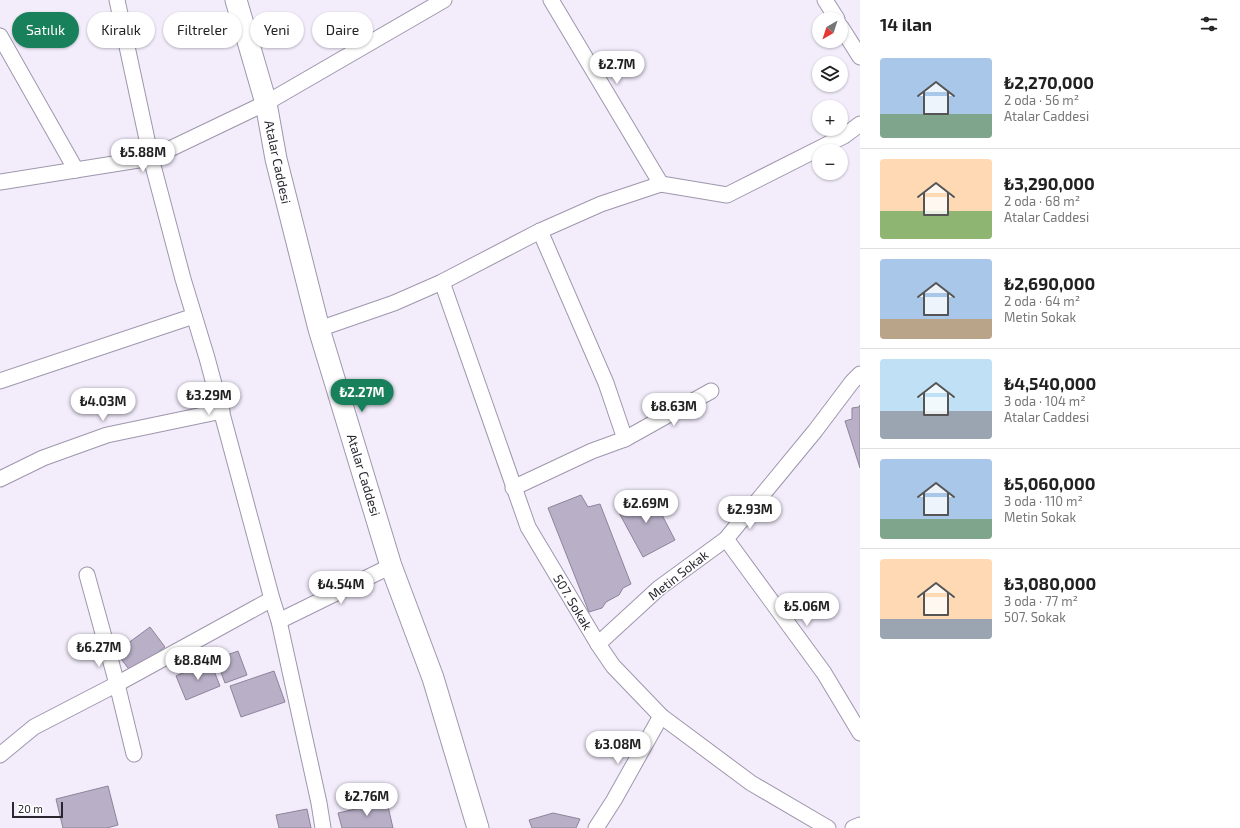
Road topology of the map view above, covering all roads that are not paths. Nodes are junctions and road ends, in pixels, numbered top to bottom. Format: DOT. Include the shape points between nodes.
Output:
graph roads {
  1 [pos="117,0"];
  2 [pos="236,0"];
  3 [pos="444,0"];
  4 [pos="551,0"];
  5 [pos="825,0"];
  6 [pos="832,12"];
  7 [pos="0,36"];
  8 [pos="848,38"];
  9 [pos="860,57"];
  10 [pos="266,102"];
  11 [pos="860,124"];
  12 [pos="151,158"];
  13 [pos="76,170"];
  14 [pos="0,182"];
  15 [pos="661,184"];
  16 [pos="540,231"];
  17 [pos="442,282"];
  18 [pos="194,316"];
  19 [pos="319,329"];
  20 [pos="860,374"];
  21 [pos="0,381"];
  22 [pos="711,391"];
  23 [pos="222,411"];
  24 [pos="624,438"];
  25 [pos="0,479"];
  26 [pos="514,488"];
  27 [pos="726,539"];
  28 [pos="391,566"];
  29 [pos="87,575"];
  30 [pos="272,599"];
  31 [pos="279,621"];
  32 [pos="598,644"];
  33 [pos="117,684"];
  34 [pos="661,716"];
  35 [pos="860,733"];
  36 [pos="134,754"];
  37 [pos="0,756"];
  38 [pos="860,825"];
  39 [pos="324,828"];
  40 [pos="478,828"];
  41 [pos="596,828"];
  42 [pos="828,828"];
  43 [pos="853,828"];
  1 -- 12 [label="street"];
  2 -- 10 [label="street, Atalar Caddesi"];
  3 -- 10 [label="street"];
  4 -- 15 [label="street"];
  5 -- 6 [label="street"];
  7 -- 13 [label="street"];
  8 -- 9 [label="street"];
  10 -- 12 [label="street"];
  10 -- 19 [label="street, Atalar Caddesi" via="276,159"];
  11 -- 15 [label="street" via="844,136 727,195"];
  12 -- 13 [label="street"];
  12 -- 18 [label="street"];
  13 -- 14 [label="street"];
  15 -- 16 [label="street" via="601,204"];
  16 -- 17 [label="street"];
  16 -- 24 [label="street" via="606,383"];
  17 -- 19 [label="street" via="394,303"];
  17 -- 26 [label="street, 507. Sokak"];
  18 -- 21 [label="street"];
  18 -- 23 [label="street"];
  19 -- 28 [label="street, Atalar Caddesi"];
  20 -- 27 [label="street, Metin Sokak"];
  22 -- 24 [label="street"];
  23 -- 25 [label="street" via="107,435 43,458"];
  23 -- 30 [label="street"];
  24 -- 26 [label="street"];
  26 -- 32 [label="street, 507. Sokak" via="528,527"];
  27 -- 32 [label="street, Metin Sokak" via="659,588"];
  27 -- 35 [label="street" via="824,673"];
  28 -- 31 [label="street"];
  28 -- 40 [label="street, Atalar Caddesi" via="433,678"];
  29 -- 33 [label="street"];
  30 -- 31 [label="street"];
  30 -- 33 [label="street"];
  31 -- 39 [label="street"];
  32 -- 34 [label="street, 507. Sokak" via="613,666"];
  33 -- 36 [label="street"];
  33 -- 37 [label="street" via="34,727"];
  34 -- 41 [label="street"];
  34 -- 42 [label="street, 507. Sokak" via="751,782"];
  38 -- 43 [label="street"];
}
